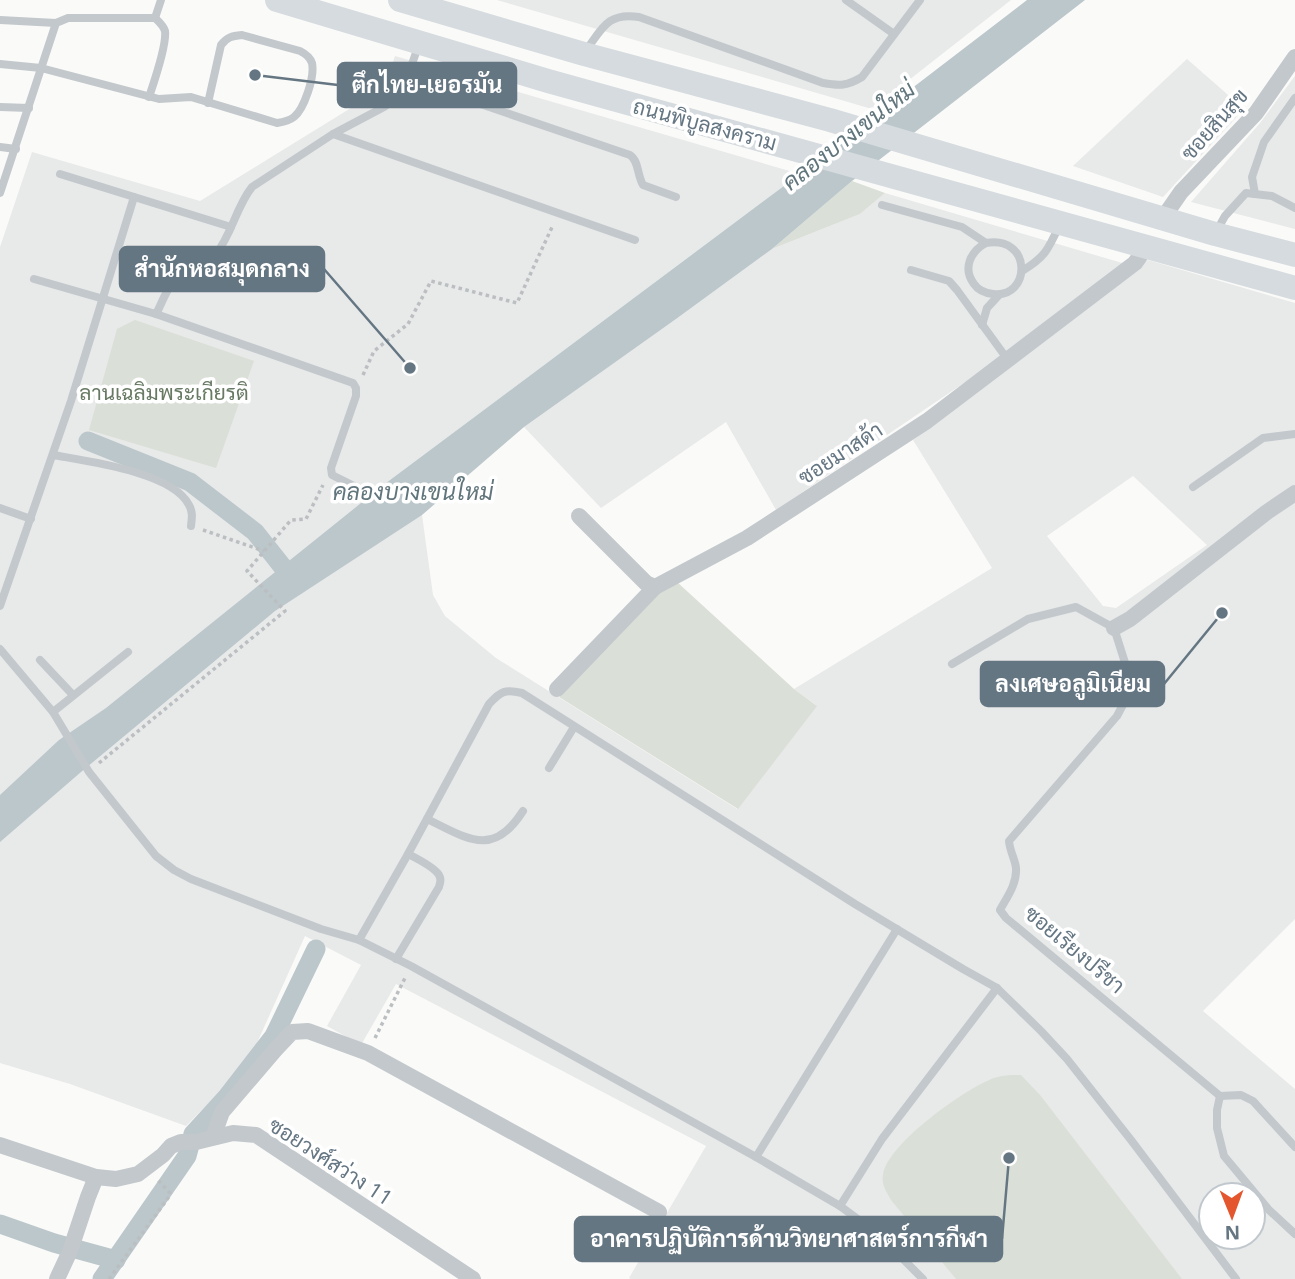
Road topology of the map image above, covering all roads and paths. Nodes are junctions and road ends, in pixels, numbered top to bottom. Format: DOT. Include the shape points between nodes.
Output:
graph roads {
  1 [pos="161,0"];
  2 [pos="277,0"];
  3 [pos="400,0"];
  4 [pos="846,0"];
  5 [pos="920,0"];
  6 [pos="155,18"];
  7 [pos="0,20"];
  8 [pos="56,23"];
  9 [pos="894,34"];
  10 [pos="420,42"];
  11 [pos="584,54"];
  12 [pos="1295,57"];
  13 [pos="0,64"];
  14 [pos="41,68"];
  15 [pos="407,79"];
  16 [pos="149,97"];
  17 [pos="1295,98"];
  18 [pos="208,103"];
  19 [pos="0,107"];
  20 [pos="29,108"];
  21 [pos="333,134"];
  22 [pos="0,147"];
  23 [pos="16,149"];
  24 [pos="60,174"];
  25 [pos="1,188"];
  26 [pos="1255,194"];
  27 [pos="134,197"];
  28 [pos="676,197"];
  29 [pos="882,205"];
  30 [pos="1295,208"];
  31 [pos="558,213"];
  32 [pos="1163,218"];
  33 [pos="1060,223"];
  34 [pos="231,227"];
  35 [pos="1215,234"];
  36 [pos="635,240"];
  37 [pos="986,243"];
  38 [pos="1142,247"];
  39 [pos="1295,255"];
  40 [pos="968,269"];
  41 [pos="911,270"];
  42 [pos="1022,271"];
  43 [pos="34,279"];
  44 [pos="948,281"];
  45 [pos="1295,288"];
  46 [pos="1000,294"];
  47 [pos="103,299"];
  48 [pos="156,314"];
  49 [pos="982,325"];
  50 [pos="1008,360"];
  51 [pos="356,388"];
  52 [pos="1295,434"];
  53 [pos="53,455"];
  54 [pos="331,468"];
  55 [pos="354,486"];
  56 [pos="1193,487"];
  57 [pos="1295,493"];
  58 [pos="0,508"];
  59 [pos="579,516"];
  60 [pos="31,519"];
  61 [pos="191,526"];
  62 [pos="264,551"];
  63 [pos="655,587"];
  64 [pos="0,606"];
  65 [pos="1114,628"];
  66 [pos="0,649"];
  67 [pos="128,652"];
  68 [pos="40,660"];
  69 [pos="952,664"];
  70 [pos="557,690"];
  71 [pos="73,695"];
  72 [pos="53,712"];
  73 [pos="574,727"];
  74 [pos="549,768"];
  75 [pos="89,772"];
  76 [pos="523,811"];
  77 [pos="427,819"];
  78 [pos="408,853"];
  79 [pos="897,929"];
  80 [pos="359,940"];
  81 [pos="396,959"];
  82 [pos="411,966"];
  83 [pos="997,988"];
  84 [pos="368,1053"];
  85 [pos="1220,1096"];
  86 [pos="213,1137"];
  87 [pos="0,1145"];
  88 [pos="1295,1147"];
  89 [pos="756,1157"];
  90 [pos="96,1177"];
  91 [pos="159,1181"];
  92 [pos="840,1206"];
  93 [pos="659,1212"];
  94 [pos="1295,1234"];
  95 [pos="57,1279"];
  96 [pos="108,1279"];
  97 [pos="473,1279"];
  98 [pos="923,1279"];
  99 [pos="1236,1279"];
  1 -- 6 [label="lane"];
  2 -- 10 [label="main road, ถนนพิบูลสงคราม"];
  3 -- 11 [label="main road, ถนนพิบูลสงคราม"];
  4 -- 9 [label="lane"];
  5 -- 9 [label="lane"];
  6 -- 8 [label="lane" via="68,18"];
  6 -- 16 [label="lane" via="165,33"];
  7 -- 8 [label="lane"];
  8 -- 14 [label="lane"];
  9 -- 11 [label="lane" via="862,77 839,86 625,15 612,18"];
  10 -- 15 [label="lane"];
  10 -- 33 [label="main road, ถนนพิบูลสงคราม"];
  11 -- 32 [label="main road, ถนนพิบูลสงคราม" via="830,120"];
  12 -- 32 [label="street, ซอยสินสุข" via="1256,113 1181,192"];
  13 -- 14 [label="lane"];
  14 -- 16 [label="lane"];
  14 -- 20 [label="lane"];
  15 -- 21 [label="lane" via="397,97 384,107"];
  15 -- 28 [label="lane" via="630,155 643,185"];
  16 -- 18 [label="lane" via="191,97"];
  17 -- 26 [label="lane" via="1264,142 1252,177"];
  18 -- 18 [label="lane" via="286,122 302,108 312,63 300,51 233,36 221,45"];
  19 -- 20 [label="lane"];
  20 -- 23 [label="lane"];
  21 -- 31 [label="lane"];
  21 -- 34 [label="lane" via="252,187"];
  22 -- 23 [label="lane"];
  23 -- 25 [label="lane"];
  24 -- 27 [label="lane"];
  26 -- 30 [label="lane" via="1272,196"];
  26 -- 35 [label="lane" via="1246,193"];
  27 -- 34 [label="lane"];
  27 -- 47 [label="lane"];
  29 -- 37 [label="lane" via="962,228"];
  31 -- 36 [label="lane"];
  31 -- 51 [label="path" via="517,303 432,281 408,324 374,351"];
  32 -- 35 [label="main road, ถนนพิบูลสงคราม"];
  33 -- 38 [label="main road, ถนนพิบูลสงคราม"];
  33 -- 42 [label="lane" via="1047,251"];
  34 -- 48 [label="lane" via="215,256 172,285"];
  35 -- 39 [label="main road, ถนนพิบูลสงคราม"];
  37 -- 40 [label="lane" via="973,253"];
  37 -- 42 [label="lane" via="1011,247 1018,253"];
  38 -- 45 [label="main road, ถนนพิบูลสงคราม"];
  38 -- 50 [label="street, ซอยมาสด้า" via="1135,263"];
  40 -- 44 [label="lane" via="962,279"];
  40 -- 46 [label="lane" via="981,290"];
  41 -- 44 [label="lane"];
  42 -- 46 [label="lane" via="1014,287"];
  43 -- 47 [label="lane"];
  44 -- 49 [label="lane"];
  46 -- 49 [label="lane" via="987,308"];
  47 -- 48 [label="lane"];
  47 -- 53 [label="lane"];
  48 -- 51 [label="lane" via="353,383"];
  49 -- 50 [label="lane"];
  50 -- 63 [label="street, ซอยมาสด้า" via="934,416 747,538"];
  51 -- 54 [label="lane"];
  52 -- 56 [label="lane" via="1263,438"];
  53 -- 60 [label="lane"];
  53 -- 61 [label="lane" via="117,466 160,482 188,503"];
  54 -- 55 [label="lane" via="332,475"];
  54 -- 62 [label="path" via="306,519 291,520"];
  57 -- 65 [label="street"];
  58 -- 60 [label="lane"];
  59 -- 63 [label="street"];
  60 -- 64 [label="lane"];
  61 -- 62 [label="path"];
  62 -- 75 [label="path" via="247,571 285,611"];
  63 -- 70 [label="street, ซอยมาสด้า"];
  65 -- 69 [label="lane" via="1076,607 1028,620"];
  65 -- 85 [label="lane, ซอยเรียงปรีชา" via="1127,668 1125,701 1009,841 1016,872 1000,910"];
  66 -- 72 [label="lane"];
  67 -- 71 [label="lane"];
  68 -- 71 [label="lane"];
  71 -- 72 [label="lane"];
  72 -- 75 [label="lane"];
  73 -- 74 [label="lane"];
  73 -- 77 [label="lane" via="522,693 509,690 498,694"];
  73 -- 79 [label="lane"];
  75 -- 80 [label="lane" via="156,856 174,870"];
  76 -- 77 [label="lane" via="513,827 488,840 464,837"];
  77 -- 78 [label="lane"];
  78 -- 80 [label="lane"];
  78 -- 81 [label="lane" via="436,871 440,880"];
  79 -- 83 [label="lane"];
  79 -- 89 [label="lane"];
  80 -- 81 [label="lane"];
  81 -- 82 [label="lane"];
  82 -- 84 [label="path"];
  82 -- 89 [label="lane"];
  83 -- 92 [label="lane" via="882,1139"];
  83 -- 99 [label="lane" via="1067,1059"];
  84 -- 86 [label="street" via="308,1031 292,1032 222,1112"];
  84 -- 93 [label="street"];
  85 -- 88 [label="lane" via="1241,1095 1253,1101"];
  85 -- 94 [label="lane" via="1217,1128 1224,1156"];
  86 -- 90 [label="street, ซอยวงศ์สว่าง 11" via="172,1146 138,1174"];
  86 -- 97 [label="street, ซอยวงศ์สว่าง 11" via="256,1135"];
  87 -- 90 [label="street, ซอยวงศ์สว่าง 11"];
  89 -- 92 [label="lane"];
  90 -- 95 [label="street"];
  91 -- 96 [label="path" via="170,1193"];
  92 -- 98 [label="lane" via="878,1234"];
}
